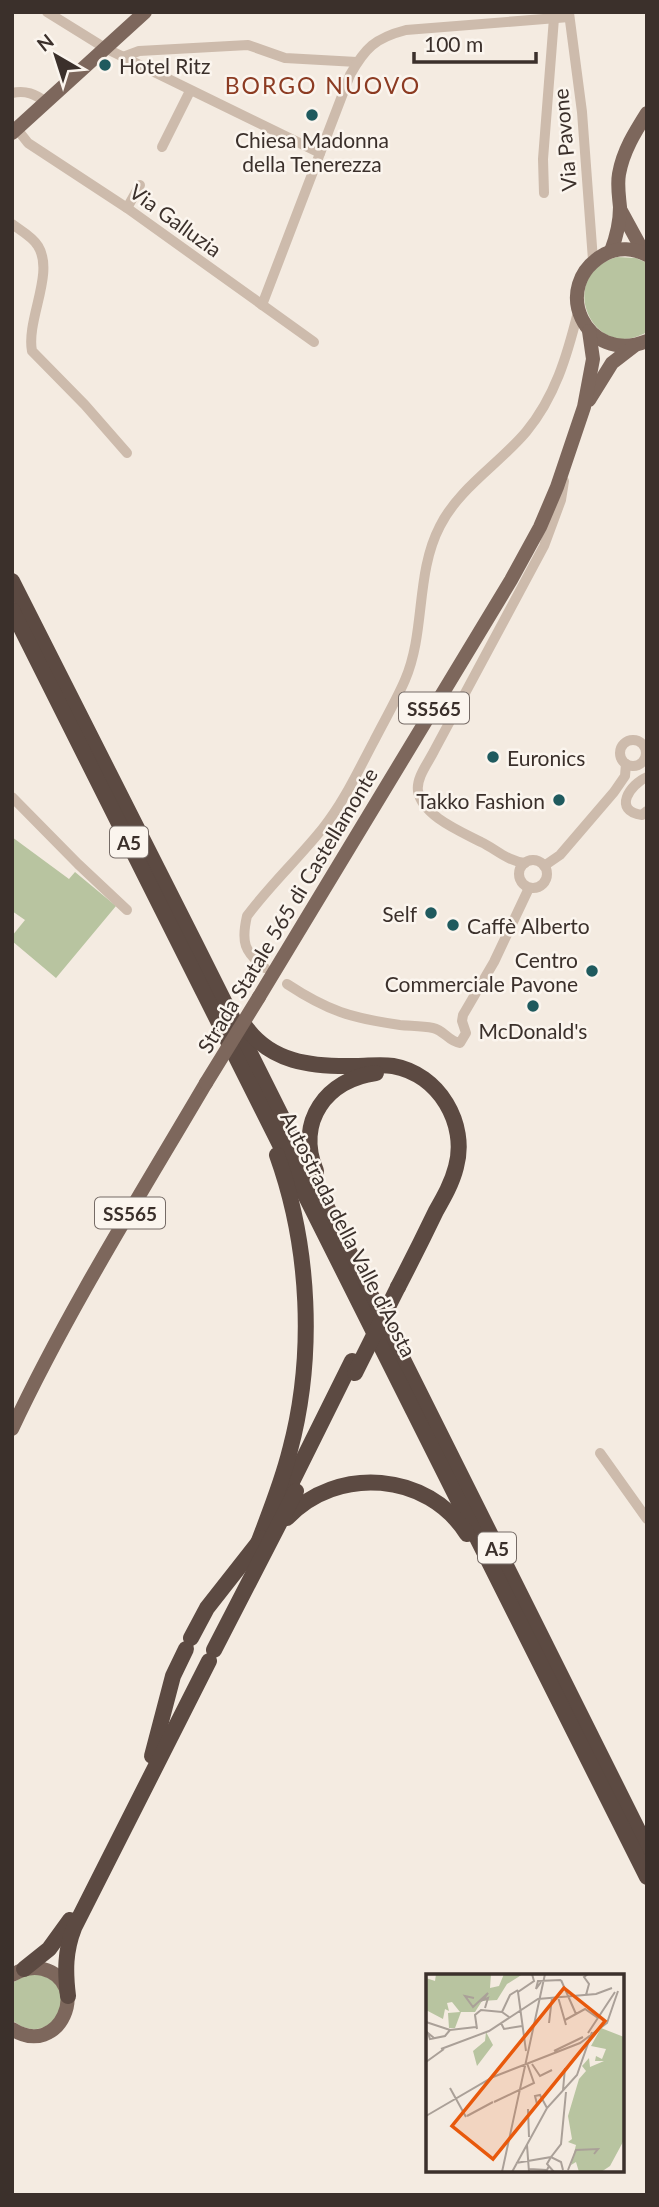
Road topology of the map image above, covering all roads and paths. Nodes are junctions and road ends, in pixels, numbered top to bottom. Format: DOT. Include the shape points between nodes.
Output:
graph roads {
  1 [pos="47,12"];
  2 [pos="145,12"];
  3 [pos="569,14"];
  4 [pos="554,18"];
  5 [pos="105,48"];
  6 [pos="123,57"];
  7 [pos="357,62"];
  8 [pos="190,91"];
  9 [pos="12,93"];
  10 [pos="46,103"];
  11 [pos="647,113"];
  12 [pos="15,131"];
  13 [pos="162,147"];
  14 [pos="320,153"];
  15 [pos="140,185"];
  16 [pos="544,193"];
  17 [pos="127,208"];
  18 [pos="620,209"];
  19 [pos="12,224"];
  20 [pos="611,251"];
  21 [pos="645,254"];
  22 [pos="593,260"];
  23 [pos="262,305"];
  24 [pos="578,312"];
  25 [pos="589,331"];
  26 [pos="314,342"];
  27 [pos="641,344"];
  28 [pos="584,407"];
  29 [pos="127,453"];
  30 [pos="567,460"];
  31 [pos="12,581"];
  32 [pos="12,610"];
  33 [pos="644,763"];
  34 [pos="626,764"];
  35 [pos="647,777"];
  36 [pos="12,797"];
  37 [pos="647,811"];
  38 [pos="525,863"];
  39 [pos="544,866"];
  40 [pos="529,888"];
  41 [pos="127,910"];
  42 [pos="194,941"];
  43 [pos="265,968"];
  44 [pos="287,984"];
  45 [pos="246,1075"];
  46 [pos="347,1247"];
  47 [pos="396,1282"];
  48 [pos="354,1367"];
  49 [pos="12,1429"];
  50 [pos="600,1453"];
  51 [pos="647,1519"];
  52 [pos="278,1528"];
  53 [pos="257,1546"];
  54 [pos="509,1602"];
  55 [pos="647,1848"];
  56 [pos="647,1877"];
  57 [pos="16,1972"];
  58 [pos="68,1996"];
  59 [pos="12,2029"];
  1 -- 5 [label="street"];
  2 -- 5 [label="main road"];
  3 -- 4 [label="street, Via Pavone"];
  3 -- 22 [label="street, Via Pavone" via="578,70"];
  4 -- 7 [label="street, Via Pavone" via="406,30 373,43"];
  4 -- 16 [label="street"];
  5 -- 6 [label="street"];
  5 -- 10 [label="main road"];
  6 -- 7 [label="street" via="139,51 248,45 285,58"];
  6 -- 8 [label="street"];
  7 -- 14 [label="street, Via Pavone"];
  8 -- 13 [label="street"];
  8 -- 14 [label="street"];
  9 -- 10 [label="street" via="27,92"];
  10 -- 12 [label="main road"];
  11 -- 18 [label="main road" via="625,152 619,174"];
  12 -- 17 [label="street, Via Galluzia"];
  14 -- 23 [label="street, Via Pavone"];
  15 -- 17 [label="street"];
  17 -- 23 [label="street, Via Galluzia"];
  18 -- 20 [label="main road"];
  18 -- 21 [label="main road"];
  19 -- 29 [label="street" via="38,245 44,266 29,339 32,351"];
  20 -- 21 [label="main road"];
  20 -- 22 [label="main road"];
  22 -- 24 [label="main road" via="580,278"];
  23 -- 26 [label="street, Via Galluzia"];
  24 -- 25 [label="main road, SS565"];
  24 -- 43 [label="street" via="565,362 548,401 526,432 441,523 426,564 408,670 346,795 247,916 245,946"];
  25 -- 27 [label="main road, SS565" via="619,346"];
  25 -- 28 [label="main road, Strada Statale 565 di Castellamonte / SS565" via="593,359"];
  27 -- 28 [label="main road, Strada Statale 565 di Castellamonte / SS565" via="612,363"];
  28 -- 30 [label="main road, Strada Statale 565 di Castellamonte / SS565"];
  30 -- 38 [label="street" via="561,500 544,546 433,751 418,790 426,806 443,822 506,858"];
  30 -- 49 [label="main road, Strada Statale 565 di Castellamonte / SS565, bridge" via="540,527 511,580 206,1083 88,1286"];
  31 -- 42 [label="highway, Autostrada della Valle d'Aosta / A5"];
  32 -- 45 [label="highway, Autostrada della Valle d'Aosta / A5"];
  33 -- 34 [label="street"];
  33 -- 34 [label="street" via="644,746 630,740 620,752"];
  34 -- 39 [label="street" via="625,776 614,792 560,855"];
  35 -- 37 [label="street" via="625,801 636,814"];
  36 -- 41 [label="street"];
  38 -- 39 [label="street" via="537,861"];
  38 -- 40 [label="street" via="519,875"];
  39 -- 40 [label="street" via="544,883"];
  40 -- 44 [label="street" via="463,1015 466,1033 460,1043 434,1028 334,1011"];
  42 -- 46 [label="highway, Autostrada della Valle d'Aosta / A5"];
  42 -- 47 [label="highway" via="248,1031 274,1052 316,1066 401,1068 430,1084 449,1107 459,1142 455,1171"];
  45 -- 53 [label="highway" via="280,1163 292,1209 305,1311 302,1385 291,1450"];
  45 -- 54 [label="highway, Autostrada della Valle d'Aosta / A5"];
  46 -- 47 [label="highway" via="314,1167 311,1125 334,1089 354,1077 376,1073 403,1077 441,1108 450,1128 452,1150 448,1172"];
  46 -- 55 [label="highway, Autostrada della Valle d'Aosta / A5"];
  47 -- 48 [label="highway, bridge"];
  48 -- 52 [label="highway"];
  48 -- 53 [label="highway"];
  50 -- 51 [label="street"];
  52 -- 54 [label="highway" via="302,1504 334,1488 358,1482 404,1487 433,1499 451,1513"];
  52 -- 58 [label="highway" via="74,1928 66,1956"];
  53 -- 57 [label="highway" via="207,1608 173,1676 154,1751 90,1884 57,1940 40,1958"];
  54 -- 56 [label="highway, Autostrada della Valle d'Aosta / A5"];
  57 -- 58 [label="main road" via="40,1968 55,1975"];
  58 -- 59 [label="main road" via="64,2017 50,2032 30,2036"];
}
